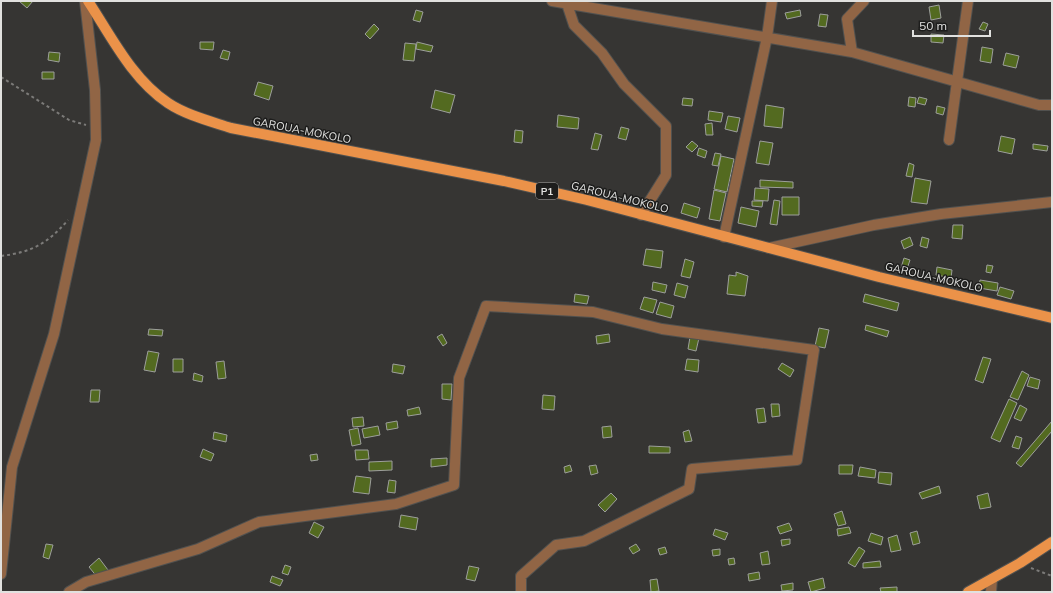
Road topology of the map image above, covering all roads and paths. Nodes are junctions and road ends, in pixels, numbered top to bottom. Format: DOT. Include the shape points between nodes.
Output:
graph roads {
  1 [pos="85,1"];
  2 [pos="88,1"];
  3 [pos="552,1"];
  4 [pos="618,1"];
  5 [pos="772,1"];
  6 [pos="864,1"];
  7 [pos="566,2"];
  8 [pos="968,3"];
  9 [pos="622,12"];
  10 [pos="767,37"];
  11 [pos="852,52"];
  12 [pos="1,77"];
  13 [pos="956,81"];
  14 [pos="1052,105"];
  15 [pos="97,128"];
  16 [pos="949,140"];
  17 [pos="1052,202"];
  18 [pos="81,206"];
  19 [pos="641,215"];
  20 [pos="724,237"];
  21 [pos="769,248"];
  22 [pos="1,256"];
  23 [pos="1052,318"];
  24 [pos="1052,542"];
  25 [pos="1020,563"];
  26 [pos="1,574"];
  27 [pos="1052,576"];
  28 [pos="992,579"];
  29 [pos="69,592"];
  30 [pos="521,592"];
  31 [pos="968,592"];
  32 [pos="991,592"];
  1 -- 15 [label="street"];
  2 -- 19 [label="main road, GAROUA-MOKOLO / P1" via="122,55 141,77 168,103 186,113 231,128 504,181"];
  3 -- 7 [label="street"];
  4 -- 9 [label="street"];
  5 -- 10 [label="street"];
  6 -- 11 [label="street" via="847,19"];
  7 -- 9 [label="street"];
  7 -- 19 [label="street" via="574,25 602,53 624,84 666,126 666,175"];
  8 -- 13 [label="street"];
  9 -- 10 [label="street"];
  10 -- 11 [label="street"];
  10 -- 20 [label="street"];
  11 -- 13 [label="street"];
  12 -- 15 [label="path" via="69,120"];
  13 -- 14 [label="street" via="1039,105"];
  13 -- 16 [label="street"];
  15 -- 18 [label="street"];
  17 -- 21 [label="street" via="941,214 874,225"];
  18 -- 22 [label="path" via="54,236 24,253"];
  18 -- 26 [label="street" via="54,334 12,467"];
  19 -- 20 [label="main road, GAROUA-MOKOLO / P1"];
  20 -- 21 [label="main road, GAROUA-MOKOLO / P1"];
  21 -- 23 [label="main road, GAROUA-MOKOLO / P1"];
  24 -- 25 [label="main road"];
  25 -- 27 [label="path"];
  25 -- 28 [label="main road"];
  28 -- 31 [label="main road"];
  28 -- 32 [label="street"];
  29 -- 30 [label="street" via="86,582 198,549 259,522 396,504 454,486 459,378 486,306 593,312 662,329 814,350 797,460 692,469 689,490 584,541 556,545 520,576"];
}
